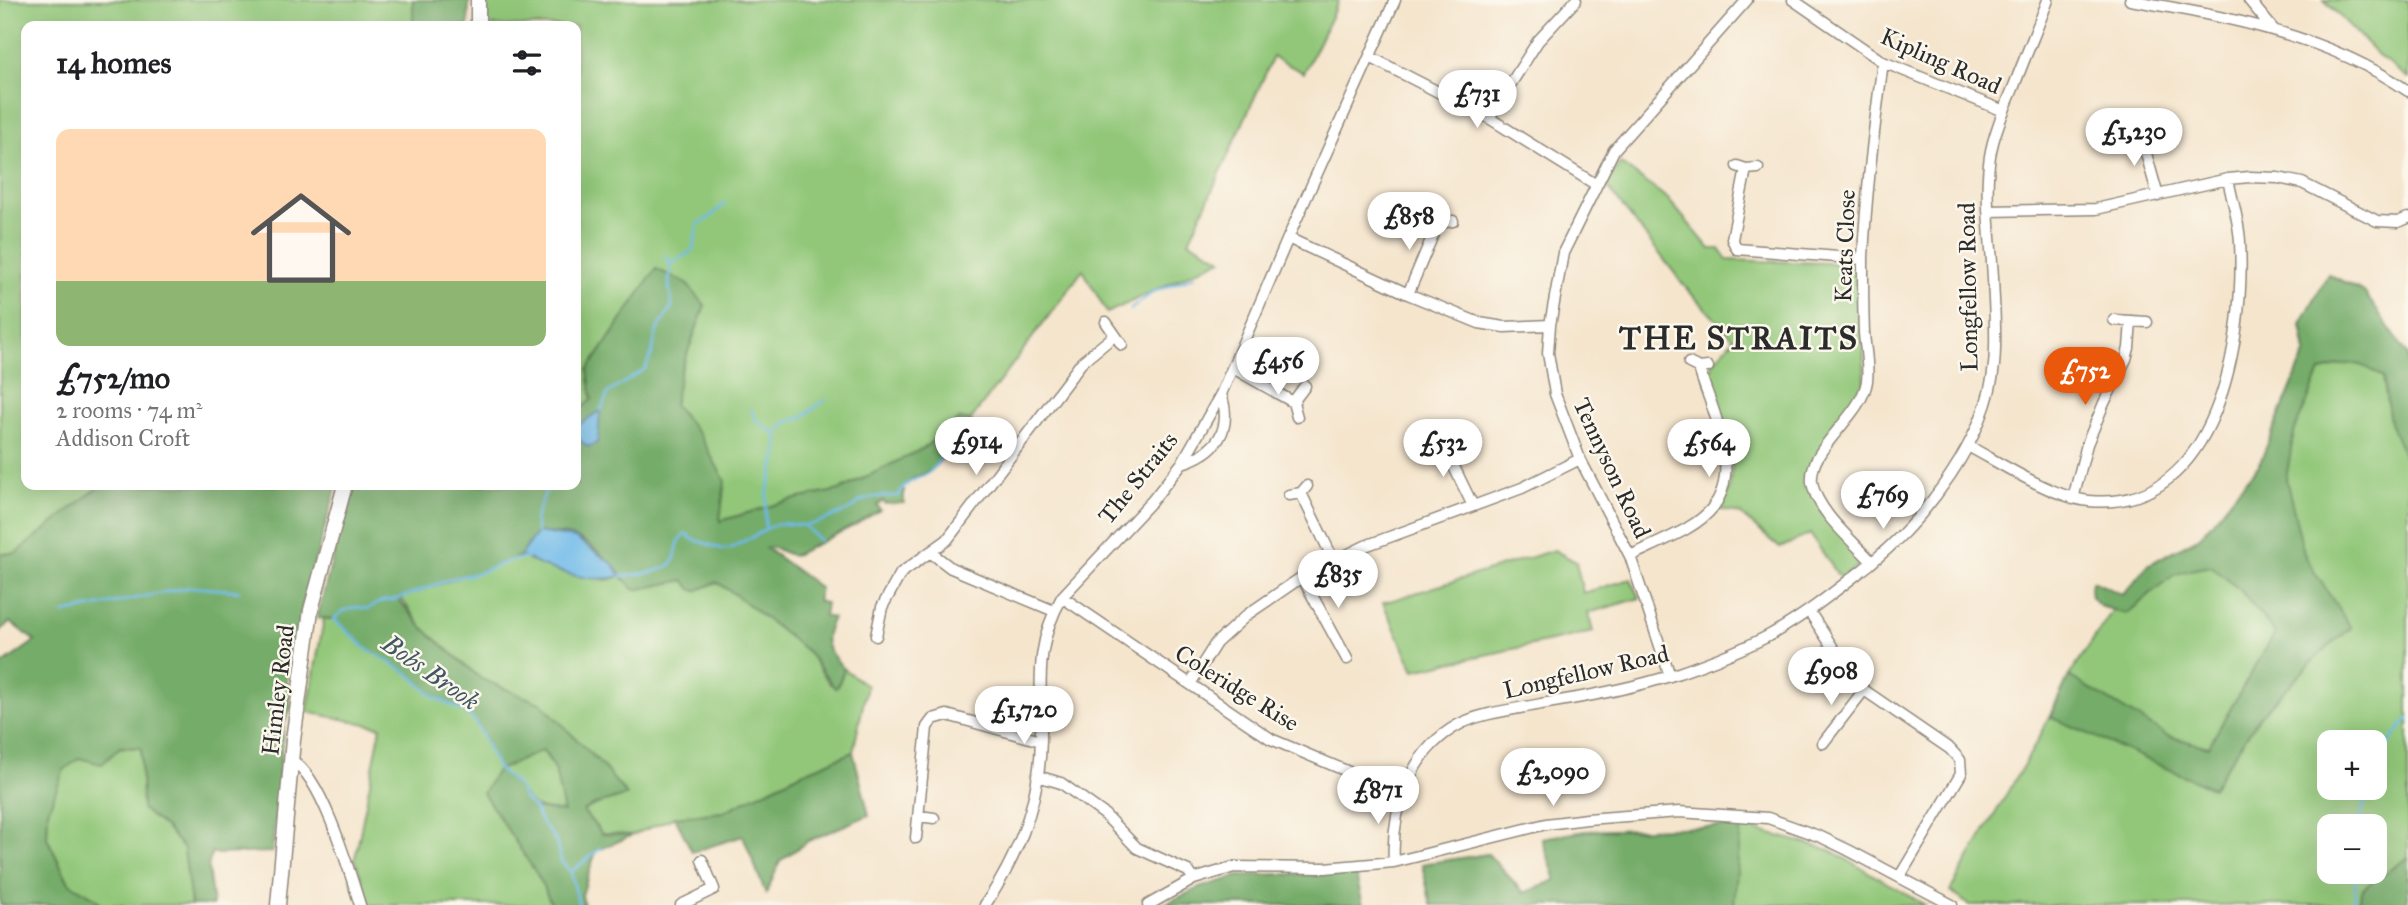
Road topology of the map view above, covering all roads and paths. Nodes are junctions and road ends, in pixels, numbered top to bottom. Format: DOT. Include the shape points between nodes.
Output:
graph roads {
  1 [pos="478,0"];
  2 [pos="1395,0"];
  3 [pos="1576,0"];
  4 [pos="1747,0"];
  5 [pos="1793,0"];
  6 [pos="2048,0"];
  7 [pos="2130,0"];
  8 [pos="2249,0"];
  9 [pos="478,21"];
  10 [pos="2273,29"];
  11 [pos="1370,57"];
  12 [pos="1883,62"];
  13 [pos="2408,92"];
  14 [pos="2004,111"];
  15 [pos="1489,118"];
  16 [pos="2150,124"];
  17 [pos="1747,168"];
  18 [pos="2228,179"];
  19 [pos="1595,184"];
  20 [pos="2158,196"];
  21 [pos="1989,211"];
  22 [pos="2408,218"];
  23 [pos="1453,221"];
  24 [pos="1287,238"];
  25 [pos="1863,259"];
  26 [pos="1408,294"];
  27 [pos="2114,320"];
  28 [pos="2131,321"];
  29 [pos="1106,322"];
  30 [pos="2147,322"];
  31 [pos="1550,325"];
  32 [pos="1699,366"];
  33 [pos="1233,368"];
  34 [pos="1305,386"];
  35 [pos="1221,394"];
  36 [pos="1293,402"];
  37 [pos="1297,417"];
  38 [pos="1428,442"];
  39 [pos="1968,446"];
  40 [pos="1580,459"];
  41 [pos="1182,463"];
  42 [pos="344,490"];
  43 [pos="1299,492"];
  44 [pos="2073,499"];
  45 [pos="1474,506"];
  46 [pos="930,552"];
  47 [pos="1630,556"];
  48 [pos="1334,561"];
  49 [pos="1872,562"];
  50 [pos="1302,576"];
  51 [pos="1062,597"];
  52 [pos="1054,611"];
  53 [pos="1810,611"];
  54 [pos="876,636"];
  55 [pos="1347,659"];
  56 [pos="1670,676"];
  57 [pos="1190,684"];
  58 [pos="1864,690"];
  59 [pos="1041,741"];
  60 [pos="1822,745"];
  61 [pos="292,761"];
  62 [pos="1037,776"];
  63 [pos="1401,794"];
  64 [pos="919,816"];
  65 [pos="934,818"];
  66 [pos="916,838"];
  67 [pos="702,860"];
  68 [pos="1394,862"];
  69 [pos="1900,876"];
  70 [pos="1194,879"];
  71 [pos="278,905"];
  72 [pos="360,905"];
  73 [pos="681,905"];
  74 [pos="985,905"];
  75 [pos="1148,905"];
  76 [pos="1952,905"];
  1 -- 9 [label="main road"];
  2 -- 11 [label="street, The Straits"];
  3 -- 15 [label="street" via="1538,41"];
  4 -- 19 [label="street, Tennyson Road" via="1614,150"];
  5 -- 12 [label="street, Kipling Road"];
  6 -- 14 [label="street, Longfellow Road"];
  7 -- 10 [label="street"];
  8 -- 10 [label="street"];
  10 -- 13 [label="street" via="2339,52"];
  11 -- 15 [label="street"];
  11 -- 24 [label="street, The Straits"];
  12 -- 14 [label="street, Kipling Road"];
  12 -- 25 [label="street, Keats Close" via="1867,183"];
  14 -- 21 [label="street, Longfellow Road" via="1991,154"];
  15 -- 19 [label="street"];
  16 -- 20 [label="street" via="2135,130"];
  17 -- 25 [label="street" via="1732,239 1737,249"];
  18 -- 20 [label="street"];
  18 -- 22 [label="street" via="2278,178 2302,183 2370,219 2398,222"];
  18 -- 44 [label="street" via="2240,238 2239,322 2233,358 2209,425 2175,473 2146,492 2108,501"];
  19 -- 31 [label="street, Tennyson Road" via="1563,253"];
  20 -- 21 [label="street" via="2096,209"];
  21 -- 39 [label="street, Longfellow Road" via="1994,367"];
  23 -- 26 [label="street" via="1436,218"];
  24 -- 26 [label="street"];
  24 -- 33 [label="street, The Straits"];
  25 -- 49 [label="street, Keats Close" via="1865,390 1824,450 1812,477 1823,508"];
  26 -- 31 [label="street" via="1489,326"];
  27 -- 28 [label="street"];
  28 -- 30 [label="street"];
  28 -- 44 [label="street" via="2130,348 2087,444"];
  29 -- 46 [label="street" via="1118,340 1082,362 947,540"];
  31 -- 40 [label="street, Tennyson Road" via="1548,353 1555,394"];
  32 -- 47 [label="street" via="1727,465 1722,491 1700,521"];
  33 -- 35 [label="street, The Straits"];
  33 -- 36 [label="street"];
  34 -- 36 [label="street"];
  35 -- 41 [label="street, The Straits"];
  35 -- 41 [label="street" via="1227,413 1225,426 1208,451"];
  36 -- 37 [label="street"];
  38 -- 45 [label="street" via="1445,434"];
  39 -- 44 [label="street"];
  39 -- 49 [label="street, Longfellow Road" via="1906,530"];
  40 -- 45 [label="street"];
  40 -- 47 [label="street, Tennyson Road"];
  41 -- 51 [label="street, The Straits"];
  42 -- 61 [label="main road, Himley Road" via="310,610"];
  43 -- 48 [label="street"];
  45 -- 48 [label="street"];
  46 -- 52 [label="street" via="951,568"];
  46 -- 54 [label="street" via="901,573 881,607"];
  47 -- 56 [label="street, Tennyson Road"];
  48 -- 50 [label="street"];
  49 -- 53 [label="street, Longfellow Road"];
  50 -- 55 [label="street"];
  50 -- 57 [label="street" via="1216,643"];
  51 -- 52 [label="street, The Straits"];
  51 -- 57 [label="street, Coleridge Rise"];
  52 -- 59 [label="street, The Straits" via="1039,670"];
  53 -- 56 [label="street, Longfellow Road" via="1769,636"];
  53 -- 58 [label="street"];
  56 -- 63 [label="street, Longfellow Road" via="1459,724 1430,746"];
  57 -- 63 [label="street, Coleridge Rise" via="1271,739"];
  58 -- 60 [label="street"];
  58 -- 69 [label="street" via="1960,760 1961,774"];
  59 -- 62 [label="street, The Straits"];
  59 -- 64 [label="street" via="947,715 933,719 927,727"];
  61 -- 71 [label="main road, Himley Road"];
  61 -- 72 [label="street" via="311,778 347,861"];
  62 -- 70 [label="street" via="1061,783 1104,814 1137,848 1188,871"];
  62 -- 74 [label="street, The Straits" via="1026,831"];
  63 -- 68 [label="street, Longfellow Road"];
  64 -- 65 [label="street"];
  64 -- 66 [label="street"];
  67 -- 73 [label="street" via="714,889"];
  68 -- 69 [label="street" via="1546,824 1679,812 1768,818 1822,837"];
  68 -- 70 [label="street" via="1325,868 1234,867"];
  69 -- 76 [label="street"];
  70 -- 75 [label="street"];
}
